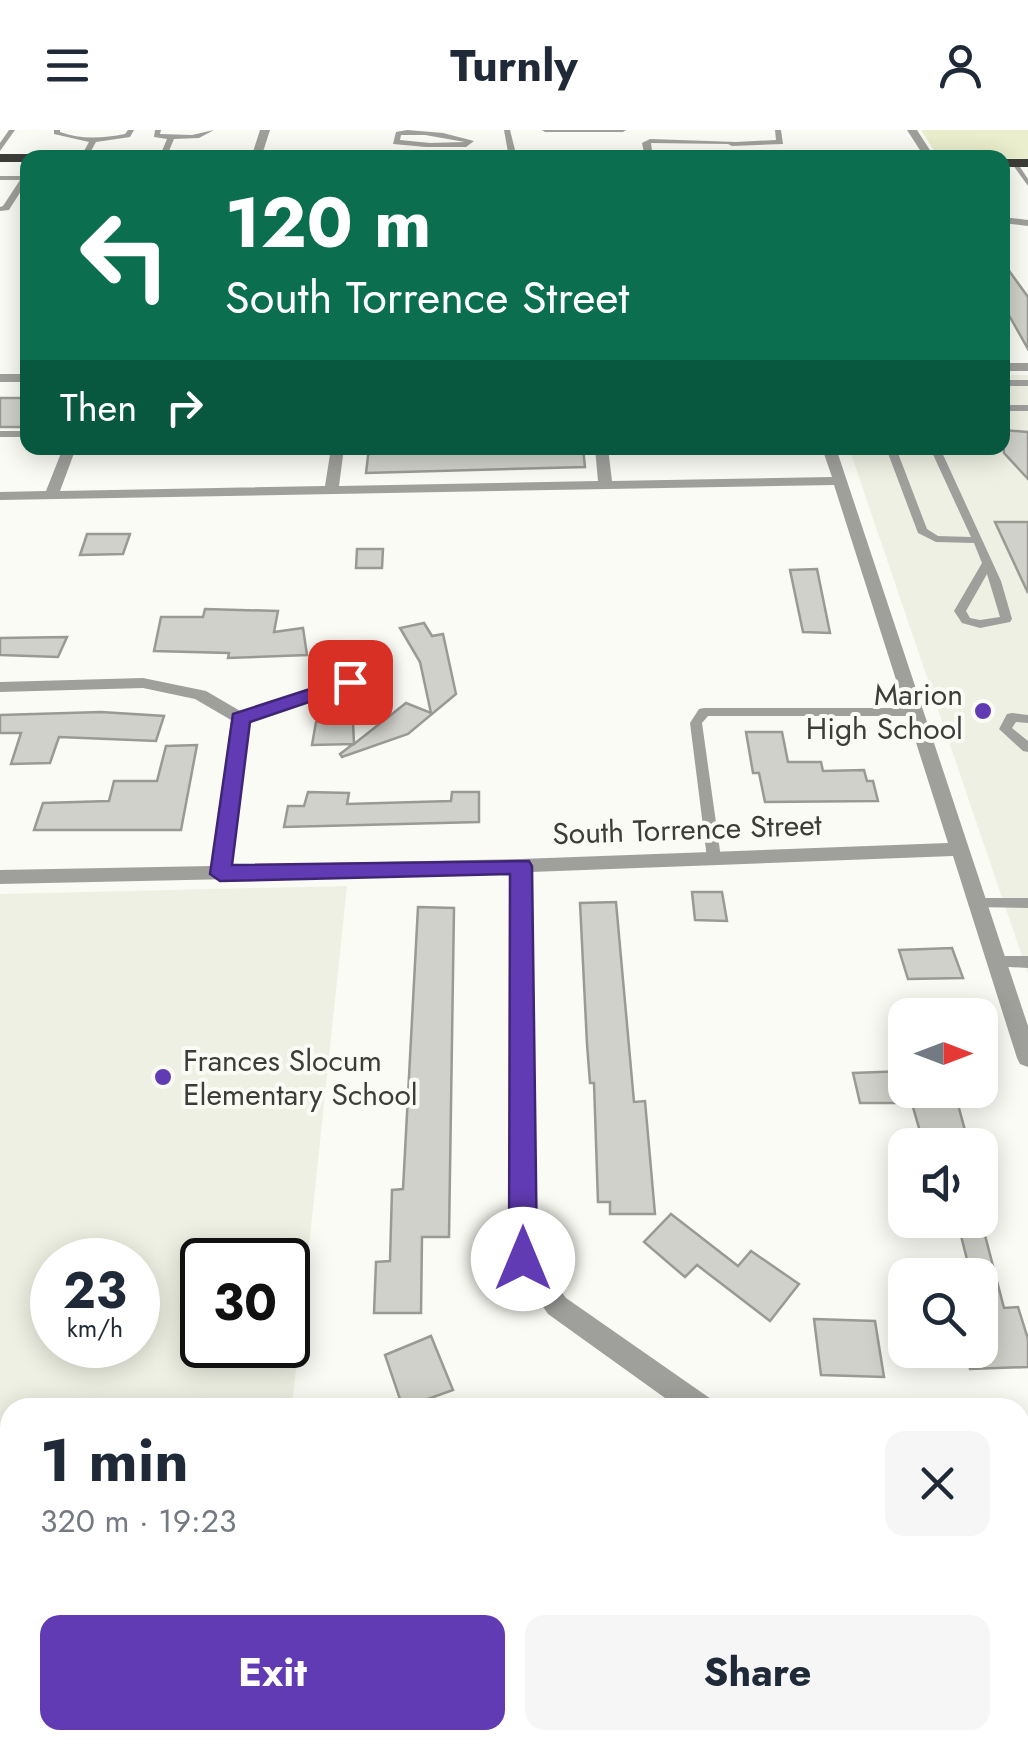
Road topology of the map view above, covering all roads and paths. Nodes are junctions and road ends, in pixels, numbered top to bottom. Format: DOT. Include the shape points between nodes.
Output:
graph roads {
  1 [pos="12,130"];
  2 [pos="57,130"];
  3 [pos="131,130"];
  4 [pos="158,130"];
  5 [pos="211,130"];
  6 [pos="545,130"];
  7 [pos="624,130"];
  8 [pos="642,130"];
  9 [pos="706,130"];
  10 [pos="778,130"];
  11 [pos="428,132"];
  12 [pos="736,132"];
  13 [pos="171,137"];
  14 [pos="94,138"];
  15 [pos="708,141"];
  16 [pos="765,141"];
  17 [pos="646,143"];
  18 [pos="732,143"];
  19 [pos="426,144"];
  20 [pos="0,149"];
  21 [pos="87,150"];
  22 [pos="165,150"];
  23 [pos="426,150"];
  24 [pos="647,150"];
  25 [pos="732,150"];
  26 [pos="20,187"];
  27 [pos="0,209"];
  28 [pos="66,455"];
  29 [pos="336,455"];
  30 [pos="602,455"];
  31 [pos="832,455"];
  32 [pos="894,455"];
  33 [pos="938,455"];
  34 [pos="841,481"];
  35 [pos="605,484"];
  36 [pos="331,490"];
  37 [pos="51,495"];
  38 [pos="0,496"];
  39 [pos="975,540"];
  40 [pos="986,565"];
  41 [pos="350,682"];
  42 [pos="0,687"];
  43 [pos="914,712"];
  44 [pos="240,718"];
  45 [pos="1028,719"];
  46 [pos="1028,748"];
  47 [pos="957,849"];
  48 [pos="714,858"];
  49 [pos="521,866"];
  50 [pos="220,874"];
  51 [pos="0,878"];
  52 [pos="976,903"];
  53 [pos="1028,903"];
  54 [pos="996,962"];
  55 [pos="1028,962"];
  56 [pos="1028,1058"];
  57 [pos="688,1398"];
  1 -- 20 [label="lane"];
  2 -- 14 [label="lane" via="68,138"];
  3 -- 14 [label="lane" via="128,136"];
  4 -- 13 [label="lane" via="156,136"];
  5 -- 13 [label="lane"];
  6 -- 7 [label="lane"];
  8 -- 17 [label="lane"];
  9 -- 15 [label="lane"];
  10 -- 16 [label="lane" via="781,141"];
  11 -- 19 [label="lane"];
  11 -- 19 [label="lane" via="400,132 396,142"];
  11 -- 19 [label="lane" via="470,140"];
  12 -- 16 [label="lane"];
  12 -- 18 [label="lane"];
  13 -- 22 [label="lane"];
  14 -- 21 [label="lane"];
  15 -- 17 [label="lane"];
  15 -- 18 [label="lane"];
  16 -- 18 [label="lane"];
  17 -- 24 [label="lane"];
  18 -- 25 [label="lane"];
  19 -- 23 [label="lane"];
  26 -- 27 [label="lane"];
  28 -- 37 [label="street"];
  29 -- 36 [label="street"];
  30 -- 35 [label="street"];
  31 -- 34 [label="street"];
  32 -- 39 [label="lane" via="922,531 936,539"];
  33 -- 39 [label="lane"];
  34 -- 35 [label="street"];
  34 -- 43 [label="street"];
  35 -- 36 [label="street"];
  36 -- 37 [label="street"];
  37 -- 38 [label="street"];
  39 -- 40 [label="lane"];
  40 -- 40 [label="lane" via="1004,608 1006,619 997,624 966,620 960,611"];
  41 -- 44 [label="street"];
  42 -- 44 [label="street" via="143,683 200,695"];
  43 -- 47 [label="street"];
  43 -- 48 [label="lane" via="704,712 696,723"];
  44 -- 50 [label="street"];
  45 -- 46 [label="lane" via="1012,718 1004,729"];
  47 -- 48 [label="street, South Torrence Street"];
  47 -- 52 [label="street"];
  48 -- 49 [label="street, South Torrence Street"];
  49 -- 50 [label="street, South Torrence Street"];
  49 -- 57 [label="street" via="523,1259 557,1306"];
  50 -- 51 [label="street, South Torrence Street"];
  52 -- 53 [label="lane"];
  52 -- 54 [label="street"];
  54 -- 55 [label="lane"];
  54 -- 56 [label="street"];
}
